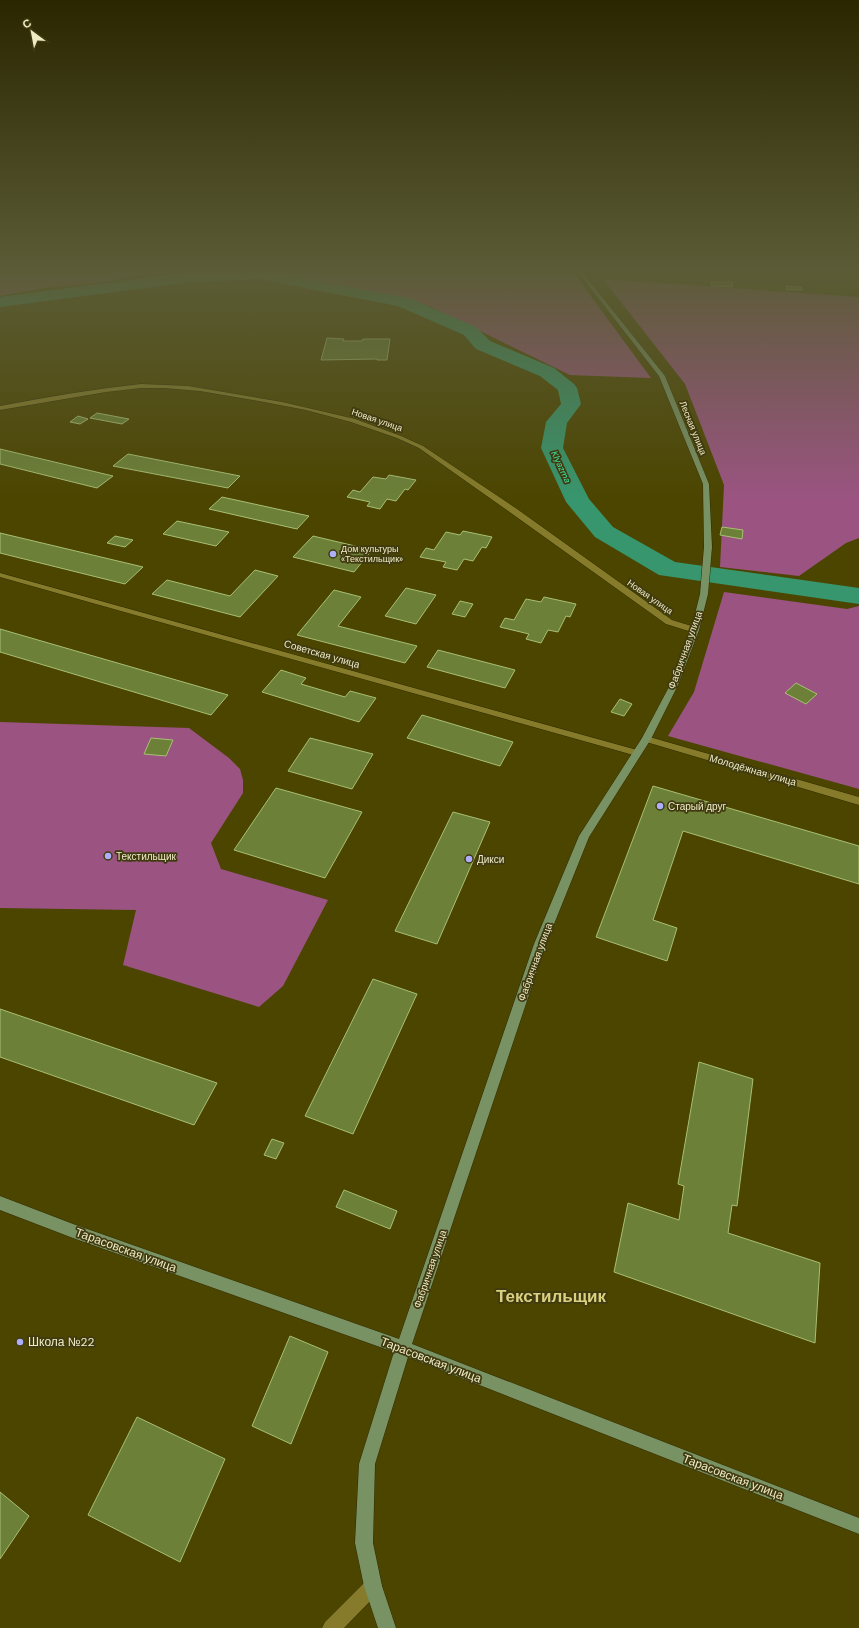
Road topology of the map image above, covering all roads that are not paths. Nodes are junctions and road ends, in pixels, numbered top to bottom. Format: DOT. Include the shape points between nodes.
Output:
graph roads {
  1 [pos="640,348"];
  2 [pos="0,408"];
  3 [pos="0,575"];
  4 [pos="704,594"];
  5 [pos="694,630"];
  6 [pos="646,739"];
  7 [pos="637,753"];
  8 [pos="859,801"];
  9 [pos="0,1203"];
  10 [pos="403,1348"];
  11 [pos="859,1526"];
  12 [pos="373,1586"];
  13 [pos="331,1628"];
  14 [pos="387,1628"];
  1 -- 4 [label="street, Лесная улица" via="662,376 706,484 708,546"];
  2 -- 5 [label="street, Новая улица" via="142,386 168,386 292,405 362,424 421,447 669,622"];
  3 -- 7 [label="street, Советская улица"];
  4 -- 5 [label="street, Фабричная улица"];
  5 -- 6 [label="street, Фабричная улица" via="674,685"];
  6 -- 7 [label="street, Фабричная улица"];
  6 -- 8 [label="street, Молодёжная улица"];
  7 -- 10 [label="street, Фабричная улица" via="584,836 533,962"];
  9 -- 10 [label="street, Тарасовская улица"];
  10 -- 11 [label="street, Тарасовская улица"];
  10 -- 12 [label="street, Фабричная улица" via="367,1464 364,1543"];
  12 -- 13 [label="street"];
  12 -- 14 [label="street, Фабричная улица"];
}
